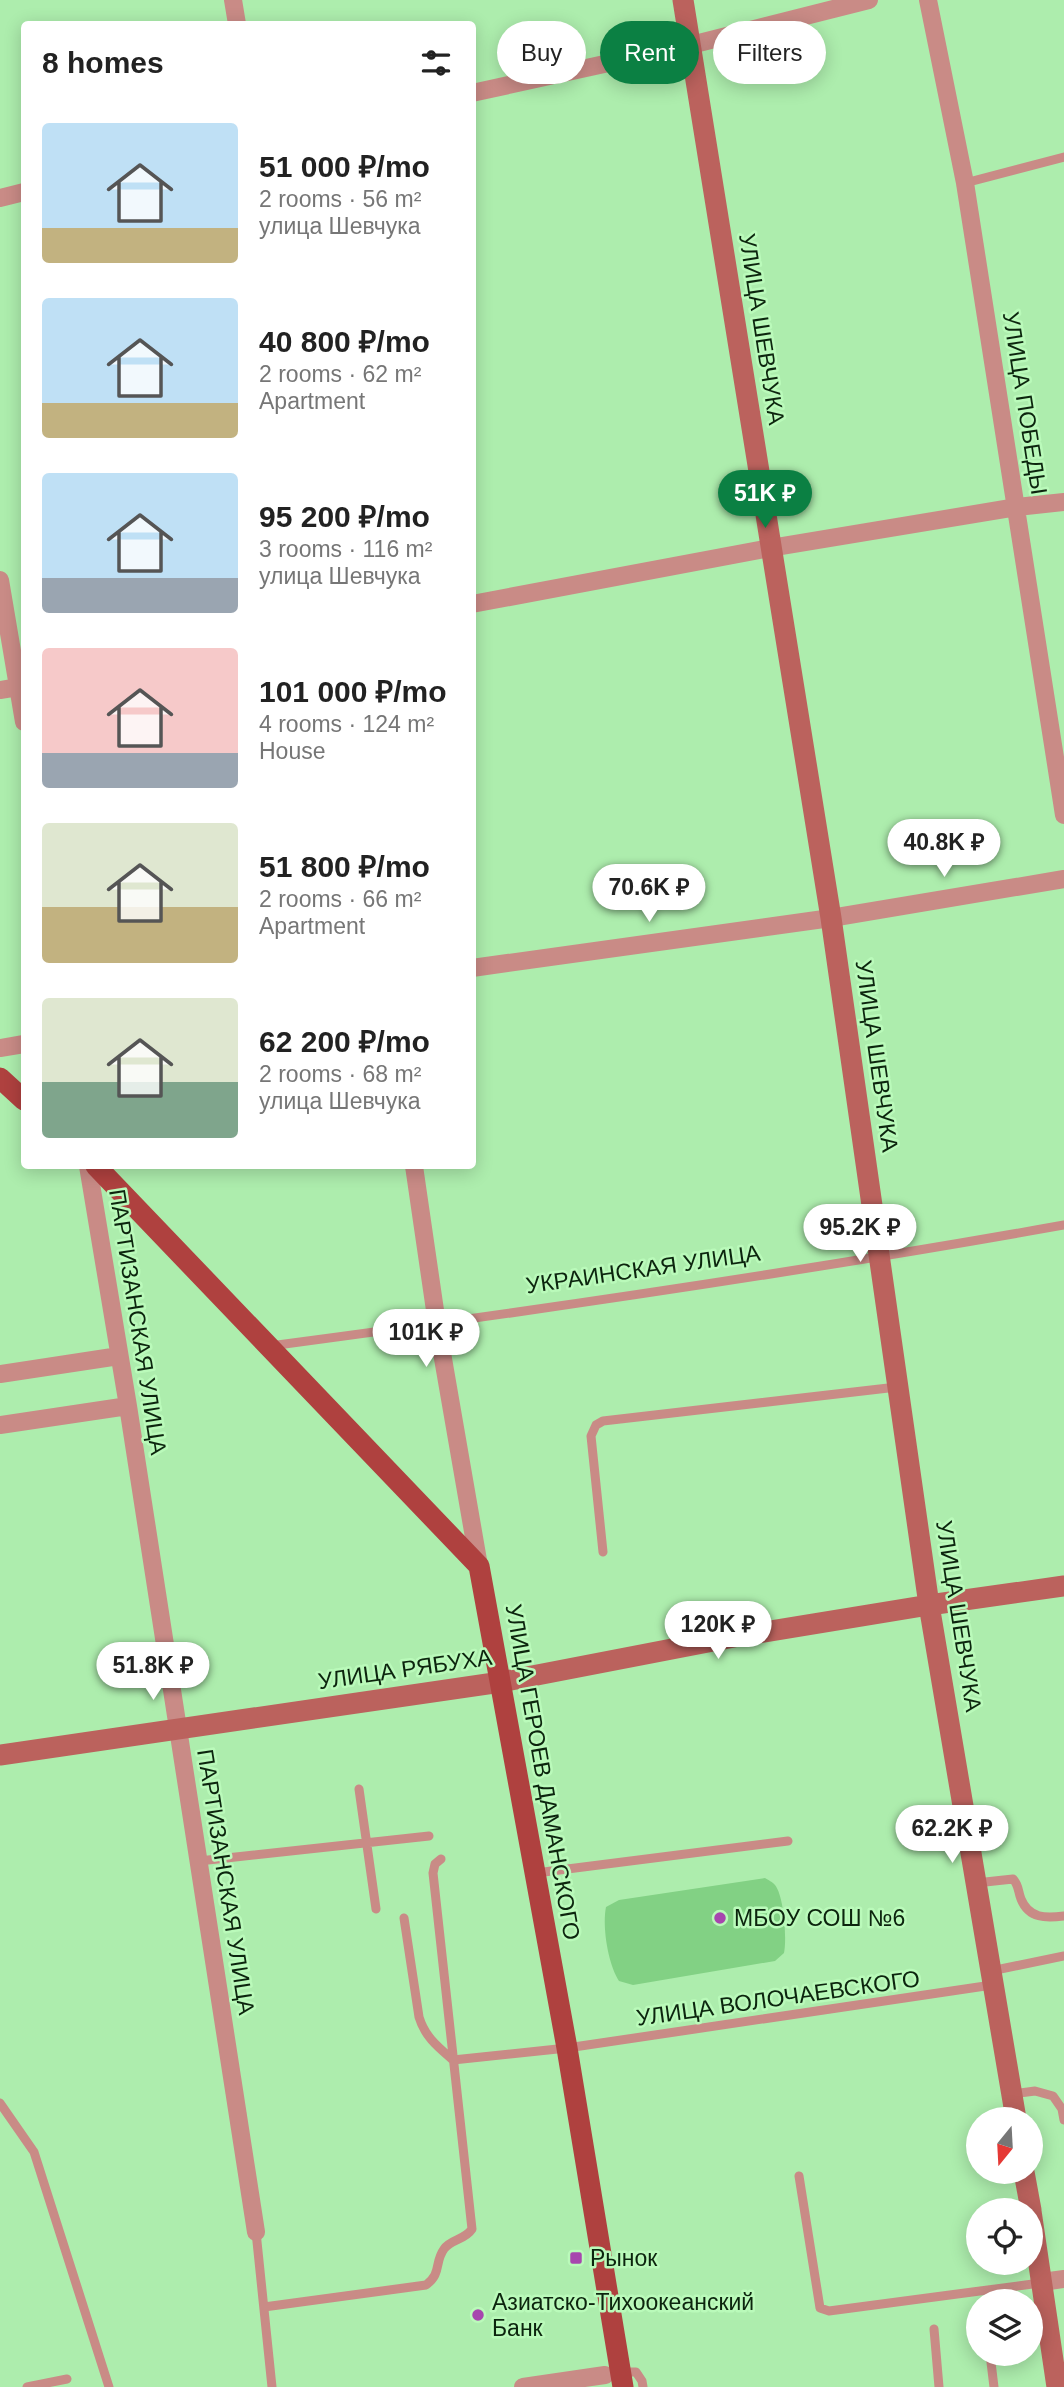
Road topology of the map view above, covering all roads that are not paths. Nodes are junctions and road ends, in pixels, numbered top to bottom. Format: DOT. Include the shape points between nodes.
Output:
graph roads {
  1 [pos="233,0"];
  2 [pos="683,0"];
  3 [pos="869,0"];
  4 [pos="928,0"];
  5 [pos="236,21"];
  6 [pos="687,21"];
  7 [pos="699,43"];
  8 [pos="600,65"];
  9 [pos="697,84"];
  10 [pos="476,92"];
  11 [pos="1064,158"];
  12 [pos="965,183"];
  13 [pos="21,193"];
  14 [pos="0,198"];
  15 [pos="1064,502"];
  16 [pos="1017,507"];
  17 [pos="770,548"];
  18 [pos="0,580"];
  19 [pos="476,603"];
  20 [pos="21,686"];
  21 [pos="0,690"];
  22 [pos="1064,815"];
  23 [pos="1064,879"];
  24 [pos="831,918"];
  25 [pos="476,967"];
  26 [pos="21,1044"];
  27 [pos="0,1048"];
  28 [pos="0,1078"];
  29 [pos="21,1097"];
  30 [pos="88,1169"];
  31 [pos="99,1169"];
  32 [pos="414,1169"];
  33 [pos="1064,1225"];
  34 [pos="880,1258"];
  35 [pos="437,1324"];
  36 [pos="269,1346"];
  37 [pos="119,1356"];
  38 [pos="0,1374"];
  39 [pos="898,1387"];
  40 [pos="128,1406"];
  41 [pos="0,1425"];
  42 [pos="603,1552"];
  43 [pos="479,1566"];
  44 [pos="1064,1586"];
  45 [pos="929,1605"];
  46 [pos="501,1682"];
  47 [pos="177,1728"];
  48 [pos="0,1755"];
  49 [pos="359,1789"];
  50 [pos="429,1836"];
  51 [pos="788,1841"];
  52 [pos="366,1843"];
  53 [pos="441,1859"];
  54 [pos="199,1861"];
  55 [pos="534,1873"];
  56 [pos="976,1883"];
  57 [pos="376,1909"];
  58 [pos="1064,1916"];
  59 [pos="404,1918"];
  60 [pos="1064,1956"];
  61 [pos="993,1978"];
  62 [pos="567,2048"];
  63 [pos="453,2060"];
  64 [pos="1012,2094"];
  65 [pos="0,2103"];
  66 [pos="1014,2107"];
  67 [pos="1064,2120"];
  68 [pos="799,2176"];
  69 [pos="256,2232"];
  70 [pos="1041,2275"];
  71 [pos="1064,2279"];
  72 [pos="1042,2282"];
  73 [pos="990,2289"];
  74 [pos="966,2292"];
  75 [pos="264,2308"];
  76 [pos="934,2329"];
  77 [pos="991,2366"];
  78 [pos="616,2378"];
  79 [pos="67,2379"];
  80 [pos="27,2387"];
  81 [pos="109,2387"];
  82 [pos="272,2387"];
  83 [pos="523,2387"];
  84 [pos="643,2387"];
  85 [pos="939,2387"];
  86 [pos="994,2387"];
  87 [pos="1057,2387"];
  1 -- 5 [label="street"];
  2 -- 6 [label="street, УЛИЦА ШЕВЧУКА"];
  3 -- 7 [label="street"];
  4 -- 12 [label="street, УЛИЦА ПОБЕДЫ"];
  8 -- 10 [label="street"];
  9 -- 17 [label="street, УЛИЦА ШЕВЧУКА"];
  11 -- 12 [label="lane"];
  12 -- 16 [label="street, УЛИЦА ПОБЕДЫ"];
  13 -- 14 [label="street"];
  15 -- 16 [label="street"];
  16 -- 17 [label="street"];
  16 -- 22 [label="street, УЛИЦА ПОБЕДЫ"];
  17 -- 19 [label="street"];
  17 -- 24 [label="street, УЛИЦА ШЕВЧУКА"];
  18 -- 20 [label="street"];
  20 -- 21 [label="street"];
  23 -- 24 [label="street"];
  24 -- 25 [label="street"];
  24 -- 34 [label="street, УЛИЦА ШЕВЧУКА"];
  26 -- 27 [label="street"];
  28 -- 29 [label="main road"];
  30 -- 37 [label="street, ПАРТИЗАНСКАЯ УЛИЦА"];
  31 -- 36 [label="main road"];
  32 -- 35 [label="street, УЛИЦА ГЕРОЕВ ДАМАНСКОГО"];
  33 -- 34 [label="lane, УКРАИНСКАЯ УЛИЦА"];
  34 -- 35 [label="lane, УКРАИНСКАЯ УЛИЦА"];
  34 -- 39 [label="street, УЛИЦА ШЕВЧУКА"];
  35 -- 36 [label="lane, УКРАИНСКАЯ УЛИЦА"];
  35 -- 43 [label="street, УЛИЦА ГЕРОЕВ ДАМАНСКОГО"];
  36 -- 43 [label="main road"];
  37 -- 38 [label="street"];
  37 -- 40 [label="street, ПАРТИЗАНСКАЯ УЛИЦА"];
  39 -- 42 [label="lane" via="596,1424 591,1436"];
  39 -- 45 [label="street, УЛИЦА ШЕВЧУКА"];
  40 -- 41 [label="street"];
  40 -- 47 [label="street, ПАРТИЗАНСКАЯ УЛИЦА"];
  43 -- 46 [label="main road, УЛИЦА ГЕРОЕВ ДАМАНСКОГО"];
  44 -- 45 [label="street, УЛИЦА РЯБУХА"];
  45 -- 46 [label="street, УЛИЦА РЯБУХА"];
  45 -- 56 [label="street, УЛИЦА ШЕВЧУКА"];
  46 -- 47 [label="street, УЛИЦА РЯБУХА"];
  46 -- 55 [label="main road, УЛИЦА ГЕРОЕВ ДАМАНСКОГО"];
  47 -- 48 [label="street, УЛИЦА РЯБУХА"];
  47 -- 54 [label="street, ПАРТИЗАНСКАЯ УЛИЦА"];
  49 -- 52 [label="lane"];
  50 -- 52 [label="lane"];
  51 -- 55 [label="lane"];
  52 -- 54 [label="lane"];
  52 -- 57 [label="lane"];
  53 -- 63 [label="lane" via="433,1873"];
  54 -- 69 [label="street, ПАРТИЗАНСКАЯ УЛИЦА"];
  55 -- 62 [label="main road, УЛИЦА ГЕРОЕВ ДАМАНСКОГО"];
  56 -- 58 [label="lane" via="1013,1879 1021,1901 1036,1916"];
  56 -- 61 [label="street, УЛИЦА ШЕВЧУКА"];
  59 -- 63 [label="lane" via="423,2029"];
  60 -- 61 [label="lane, УЛИЦА ВОЛОЧАЕВСКОГО"];
  61 -- 62 [label="lane, УЛИЦА ВОЛОЧАЕВСКОГО"];
  61 -- 64 [label="street, УЛИЦА ШЕВЧУКА"];
  62 -- 63 [label="lane, УЛИЦА ВОЛОЧАЕВСКОГО"];
  62 -- 78 [label="main road, УЛИЦА ГЕРОЕВ ДАМАНСКОГО"];
  63 -- 75 [label="lane" via="473,2222 469,2234 447,2245 434,2279 426,2285"];
  64 -- 66 [label="street, УЛИЦА ШЕВЧУКА"];
  64 -- 67 [label="lane" via="1035,2091 1052,2096"];
  65 -- 81 [label="lane" via="34,2152"];
  68 -- 74 [label="lane" via="821,2308 829,2311"];
  69 -- 75 [label="lane"];
  70 -- 72 [label="street"];
  71 -- 72 [label="street"];
  72 -- 73 [label="lane"];
  72 -- 87 [label="street"];
  75 -- 82 [label="lane"];
  76 -- 85 [label="lane"];
  77 -- 86 [label="lane"];
  78 -- 83 [label="street"];
  78 -- 84 [label="lane" via="636,2372"];
  79 -- 80 [label="lane"];
}
